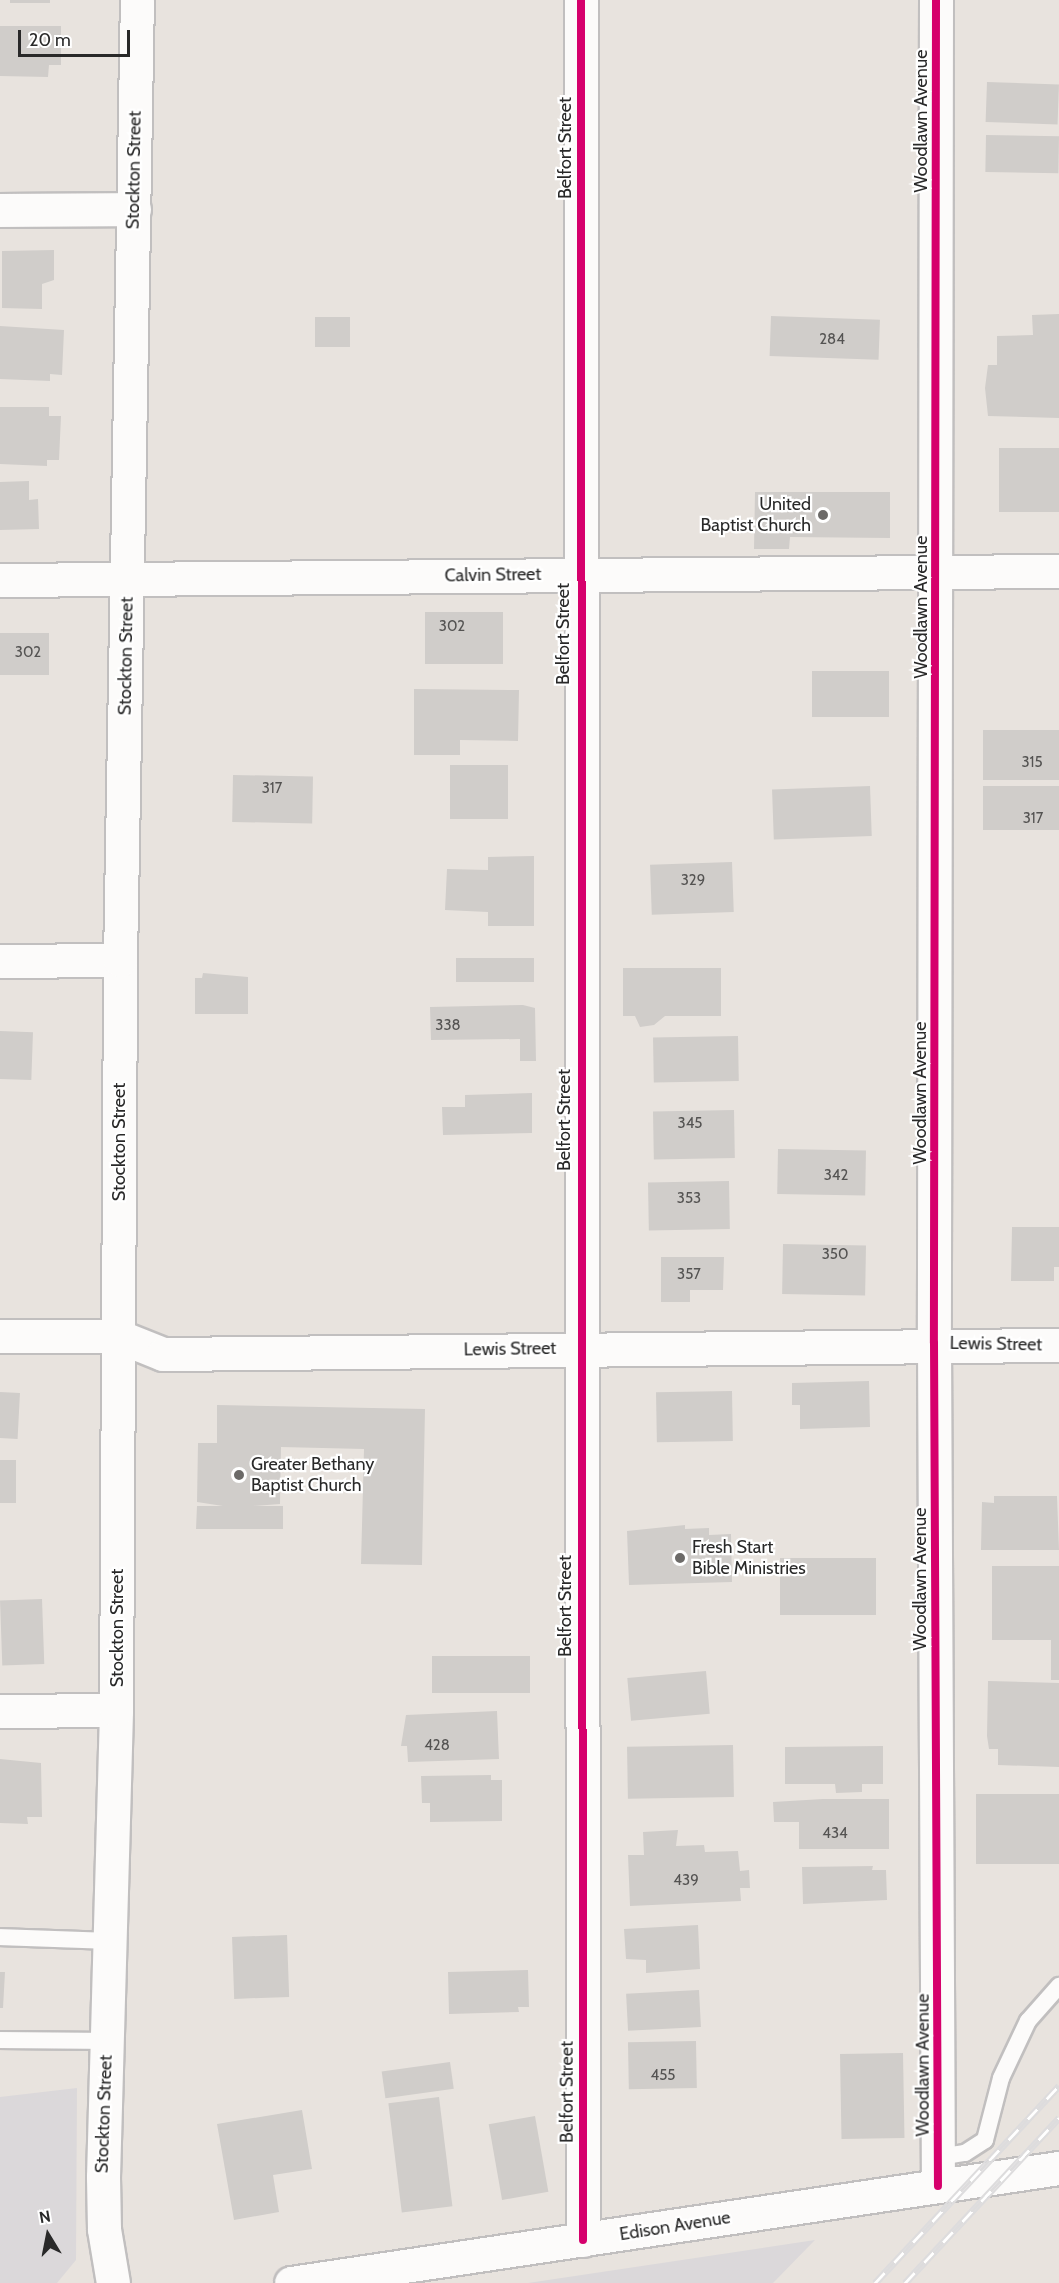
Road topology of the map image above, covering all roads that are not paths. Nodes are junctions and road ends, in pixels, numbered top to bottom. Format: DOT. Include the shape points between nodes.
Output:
graph roads {
  1 [pos="137,0"];
  2 [pos="581,0"];
  3 [pos="936,0"];
  4 [pos="134,209"];
  5 [pos="0,210"];
  6 [pos="1059,571"];
  7 [pos="936,573"];
  8 [pos="578,574"];
  9 [pos="128,579"];
  10 [pos="0,580"];
  11 [pos="120,960"];
  12 [pos="0,961"];
  13 [pos="0,1336"];
  14 [pos="118,1336"];
  15 [pos="934,1343"];
  16 [pos="1059,1345"];
  17 [pos="579,1348"];
  18 [pos="116,1710"];
  19 [pos="0,1711"];
  20 [pos="0,1937"];
  21 [pos="111,1941"];
  22 [pos="1059,1986"];
  23 [pos="0,2040"];
  24 [pos="106,2041"];
  25 [pos="1059,2168"];
  26 [pos="938,2171"];
  27 [pos="583,2240"];
  28 [pos="113,2283"];
  29 [pos="291,2283"];
  1 -- 4 [label="street, Stockton Street"];
  2 -- 8 [label="street, Belfort Street"];
  3 -- 7 [label="street, Woodlawn Avenue"];
  4 -- 5 [label="street"];
  4 -- 9 [label="street, Stockton Street"];
  6 -- 7 [label="street, Calvin Street"];
  7 -- 8 [label="street, Calvin Street"];
  7 -- 15 [label="street, Woodlawn Avenue"];
  8 -- 9 [label="street, Calvin Street"];
  8 -- 17 [label="street, Belfort Street"];
  9 -- 10 [label="street, Calvin Street"];
  9 -- 11 [label="street, Stockton Street"];
  11 -- 12 [label="street"];
  11 -- 14 [label="street, Stockton Street"];
  13 -- 14 [label="street, Lewis Street"];
  14 -- 17 [label="street, Lewis Street" via="163,1354"];
  14 -- 18 [label="street, Stockton Street"];
  15 -- 16 [label="street, Lewis Street"];
  15 -- 17 [label="street, Lewis Street"];
  15 -- 26 [label="street, Woodlawn Avenue"];
  17 -- 27 [label="street, Belfort Street"];
  18 -- 19 [label="street"];
  18 -- 21 [label="street, Stockton Street"];
  20 -- 21 [label="lane"];
  21 -- 24 [label="street, Stockton Street"];
  22 -- 26 [label="lane" via="1028,2021 1001,2078 985,2140"];
  23 -- 24 [label="lane"];
  24 -- 28 [label="street, Stockton Street" via="103,2193"];
  25 -- 26 [label="street, Edison Avenue"];
  26 -- 27 [label="street, Edison Avenue"];
  27 -- 29 [label="street, Edison Avenue"];
}
